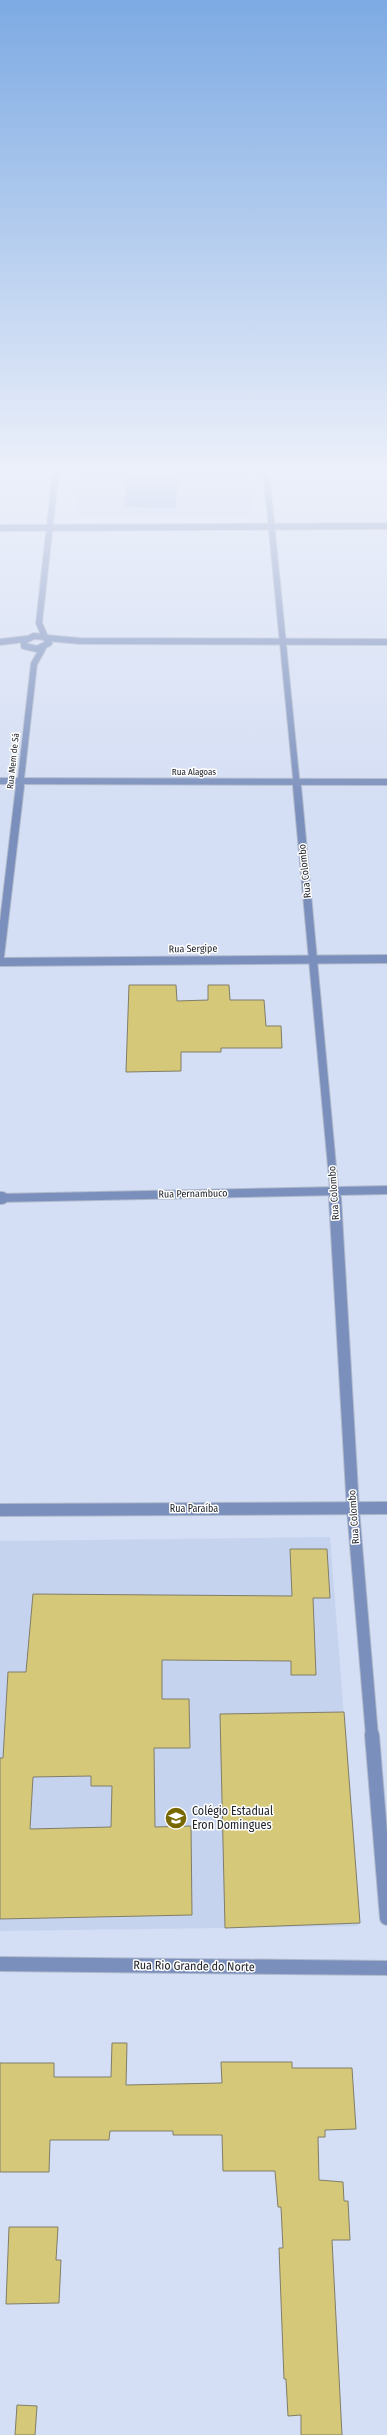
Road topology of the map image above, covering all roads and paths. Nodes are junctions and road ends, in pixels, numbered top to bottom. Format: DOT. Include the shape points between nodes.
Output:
graph roads {
  1 [pos="43,584"];
  2 [pos="278,584"];
  3 [pos="39,623"];
  4 [pos="26,642"];
  5 [pos="45,642"];
  6 [pos="387,642"];
  7 [pos="0,643"];
  8 [pos="284,643"];
  9 [pos="34,664"];
  10 [pos="0,781"];
  11 [pos="22,781"];
  12 [pos="296,782"];
  13 [pos="387,782"];
  14 [pos="0,956"];
  15 [pos="313,959"];
  16 [pos="387,959"];
  17 [pos="0,962"];
  18 [pos="334,1190"];
  19 [pos="387,1190"];
  20 [pos="0,1198"];
  21 [pos="387,1508"];
  22 [pos="353,1509"];
  23 [pos="0,1510"];
  24 [pos="387,1918"];
  25 [pos="0,1964"];
  26 [pos="387,1968"];
  1 -- 3 [label="street"];
  2 -- 8 [label="street, Rua Colombo"];
  3 -- 4 [label="street"];
  3 -- 5 [label="street"];
  4 -- 5 [label="street"];
  4 -- 5 [label="street"];
  4 -- 7 [label="street"];
  4 -- 9 [label="street, Rua Mem de Sá"];
  5 -- 8 [label="street"];
  5 -- 9 [label="street, Rua Mem de Sá"];
  6 -- 8 [label="street"];
  8 -- 12 [label="street, Rua Colombo"];
  9 -- 11 [label="street, Rua Mem de Sá"];
  10 -- 11 [label="street, Rua Alagoas"];
  11 -- 12 [label="street, Rua Alagoas"];
  11 -- 14 [label="street, Rua Mem de Sá"];
  12 -- 13 [label="street, Rua Alagoas"];
  12 -- 15 [label="street, Rua Colombo"];
  15 -- 16 [label="street, Rua Sergipe"];
  15 -- 17 [label="street, Rua Sergipe"];
  15 -- 18 [label="street, Rua Colombo"];
  18 -- 19 [label="street, Rua Pernambuco"];
  18 -- 20 [label="street, Rua Pernambuco"];
  18 -- 22 [label="street, Rua Colombo"];
  21 -- 22 [label="street, Rua Paraíba"];
  22 -- 23 [label="street, Rua Paraíba"];
  22 -- 24 [label="street, Rua Colombo"];
  25 -- 26 [label="street, Rua Rio Grande do Norte"];
}
